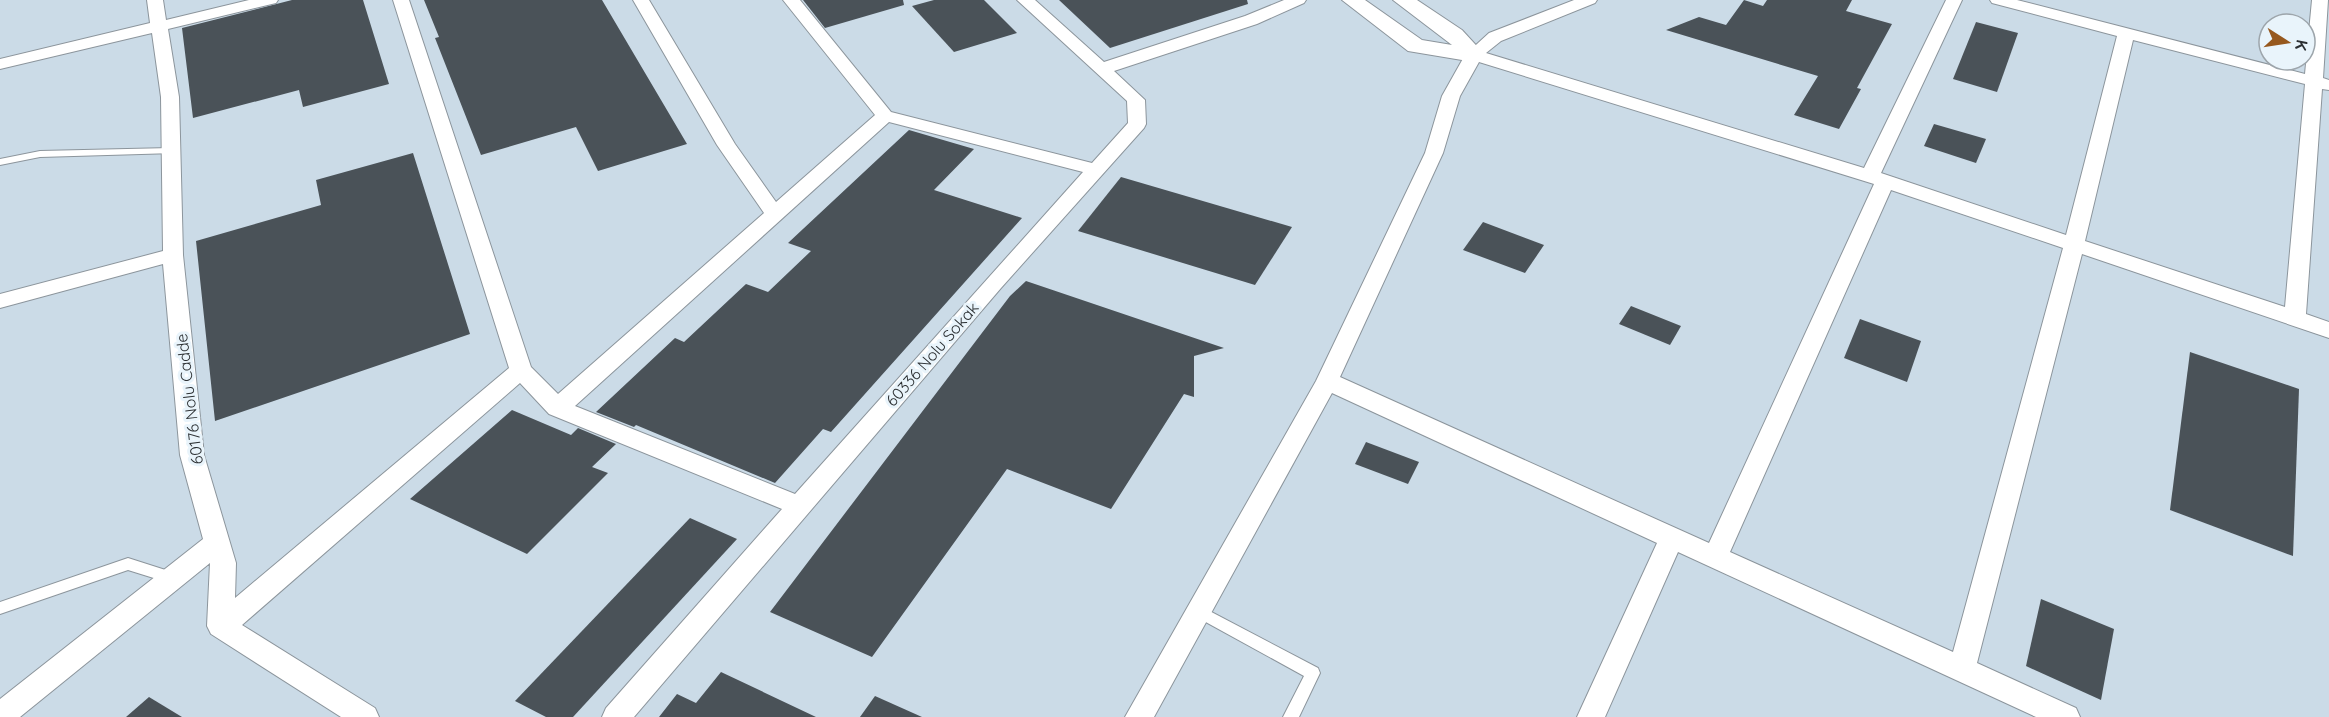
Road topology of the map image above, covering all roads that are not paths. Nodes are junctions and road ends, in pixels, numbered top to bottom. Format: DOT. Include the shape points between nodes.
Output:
graph roads {
  1 [pos="155,0"];
  2 [pos="270,0"];
  3 [pos="401,0"];
  4 [pos="641,0"];
  5 [pos="791,0"];
  6 [pos="1025,0"];
  7 [pos="1298,0"];
  8 [pos="1352,0"];
  9 [pos="1403,0"];
  10 [pos="1589,0"];
  11 [pos="1954,0"];
  12 [pos="1998,0"];
  13 [pos="2320,0"];
  14 [pos="159,25"];
  15 [pos="2126,32"];
  16 [pos="1474,55"];
  17 [pos="0,64"];
  18 [pos="1101,69"];
  19 [pos="2322,83"];
  20 [pos="885,116"];
  21 [pos="171,151"];
  22 [pos="0,162"];
  23 [pos="1097,170"];
  24 [pos="1877,178"];
  25 [pos="775,214"];
  26 [pos="2074,244"];
  27 [pos="173,255"];
  28 [pos="0,301"];
  29 [pos="2295,318"];
  30 [pos="2329,330"];
  31 [pos="520,370"];
  32 [pos="1327,381"];
  33 [pos="557,408"];
  34 [pos="800,506"];
  35 [pos="1672,538"];
  36 [pos="217,543"];
  37 [pos="1715,557"];
  38 [pos="173,578"];
  39 [pos="0,608"];
  40 [pos="1198,610"];
  41 [pos="221,626"];
  42 [pos="1962,669"];
  43 [pos="0,716"];
  44 [pos="365,717"];
  45 [pos="616,717"];
  46 [pos="1139,717"];
  47 [pos="1291,717"];
  48 [pos="1591,717"];
  49 [pos="2066,717"];
  1 -- 14 [label="street, 60176 Nolu Cadde"];
  2 -- 14 [label="street"];
  3 -- 31 [label="street"];
  4 -- 25 [label="street" via="726,145"];
  5 -- 20 [label="street"];
  6 -- 18 [label="street, 60336 Nolu Sokak"];
  7 -- 18 [label="street" via="1251,20"];
  8 -- 16 [label="street" via="1416,46"];
  9 -- 16 [label="street" via="1454,35"];
  10 -- 16 [label="street" via="1495,37"];
  11 -- 24 [label="street"];
  12 -- 15 [label="street"];
  13 -- 19 [label="street"];
  14 -- 17 [label="street"];
  14 -- 21 [label="street, 60176 Nolu Cadde" via="170,97"];
  15 -- 19 [label="street"];
  15 -- 26 [label="street"];
  16 -- 24 [label="street"];
  16 -- 32 [label="street" via="1451,96 1434,153"];
  18 -- 23 [label="street, 60336 Nolu Sokak" via="1136,100 1137,124"];
  19 -- 29 [label="street"];
  20 -- 23 [label="street"];
  20 -- 25 [label="street"];
  21 -- 22 [label="lane" via="40,154"];
  21 -- 27 [label="street, 60176 Nolu Cadde"];
  23 -- 34 [label="street, 60336 Nolu Sokak"];
  24 -- 26 [label="street"];
  24 -- 37 [label="street"];
  25 -- 33 [label="street"];
  26 -- 29 [label="street"];
  26 -- 42 [label="street"];
  27 -- 28 [label="street"];
  27 -- 36 [label="street, 60176 Nolu Cadde" via="192,455"];
  29 -- 30 [label="street"];
  31 -- 33 [label="street"];
  31 -- 41 [label="street"];
  32 -- 35 [label="street"];
  32 -- 40 [label="street"];
  33 -- 34 [label="street"];
  34 -- 45 [label="street, 60336 Nolu Sokak"];
  35 -- 37 [label="street"];
  35 -- 48 [label="street"];
  36 -- 38 [label="street"];
  36 -- 41 [label="street, 60176 Nolu Cadde" via="223,563"];
  37 -- 42 [label="street"];
  38 -- 39 [label="lane" via="128,564"];
  38 -- 43 [label="street"];
  40 -- 46 [label="street"];
  40 -- 47 [label="lane" via="1313,673"];
  41 -- 44 [label="street"];
  42 -- 49 [label="street"];
}
